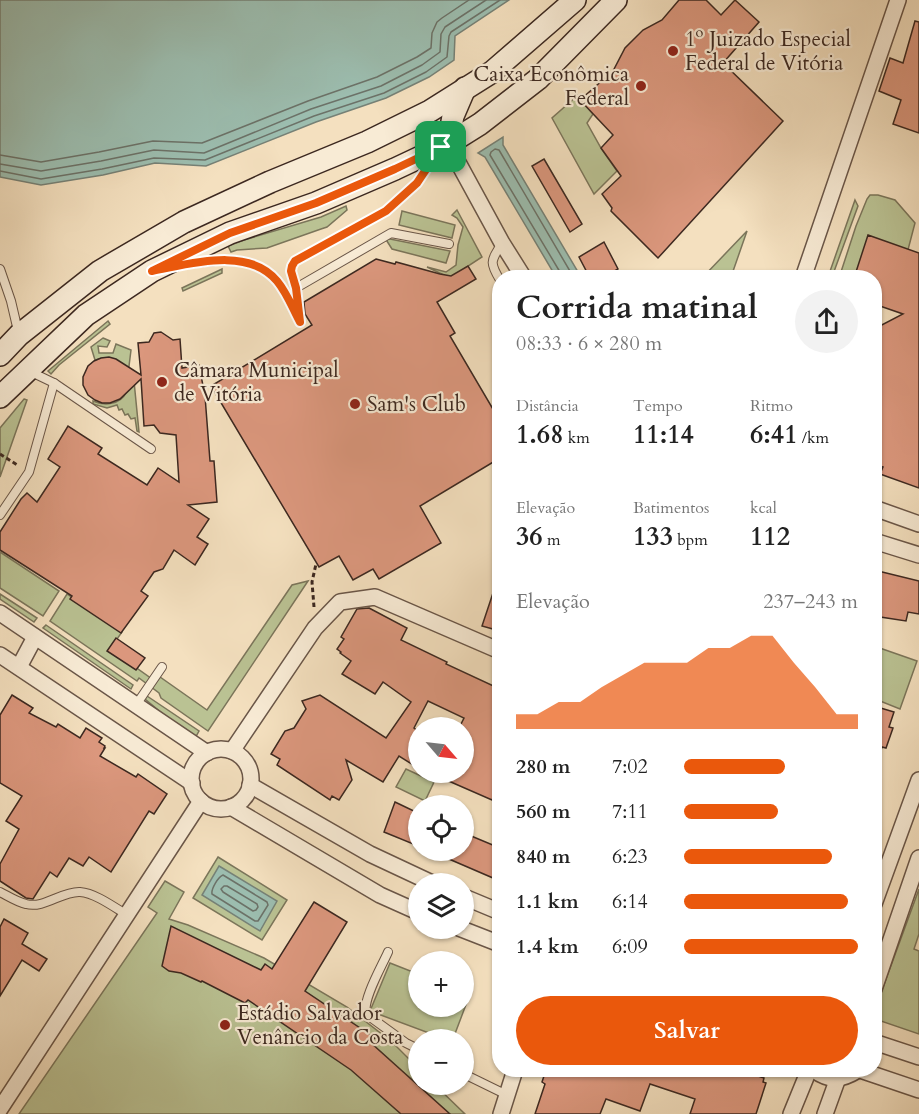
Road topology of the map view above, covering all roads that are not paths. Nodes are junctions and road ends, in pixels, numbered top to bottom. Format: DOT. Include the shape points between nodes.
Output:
graph roads {
  1 [pos="575,0"];
  2 [pos="616,0"];
  3 [pos="898,0"];
  4 [pos="465,88"];
  5 [pos="444,146"];
  6 [pos="502,243"];
  7 [pos="449,244"];
  8 [pos="0,269"];
  9 [pos="494,270"];
  10 [pos="519,270"];
  11 [pos="806,270"];
  12 [pos="152,271"];
  13 [pos="296,288"];
  14 [pos="19,335"];
  15 [pos="0,355"];
  16 [pos="28,370"];
  17 [pos="54,383"];
  18 [pos="0,397"];
  19 [pos="151,449"];
  20 [pos="882,511"];
  21 [pos="0,515"];
  22 [pos="919,524"];
  23 [pos="882,543"];
  24 [pos="919,555"];
  25 [pos="0,613"];
  26 [pos="35,637"];
  27 [pos="492,648"];
  28 [pos="0,655"];
  29 [pos="19,667"];
  30 [pos="162,667"];
  31 [pos="136,705"];
  32 [pos="232,751"];
  33 [pos="207,753"];
  34 [pos="919,780"];
  35 [pos="192,783"];
  36 [pos="250,785"];
  37 [pos="201,801"];
  38 [pos="231,807"];
  39 [pos="919,858"];
  40 [pos="411,873"];
  41 [pos="882,882"];
  42 [pos="0,892"];
  43 [pos="474,901"];
  44 [pos="408,908"];
  45 [pos="492,909"];
  46 [pos="127,915"];
  47 [pos="474,934"];
  48 [pos="492,941"];
  49 [pos="388,952"];
  50 [pos="882,966"];
  51 [pos="408,1044"];
  52 [pos="882,1045"];
  53 [pos="919,1057"];
  54 [pos="513,1077"];
  55 [pos="806,1077"];
  56 [pos="828,1077"];
  57 [pos="842,1077"];
  58 [pos="880,1077"];
  59 [pos="838,1078"];
  60 [pos="474,1079"];
  61 [pos="919,1090"];
  62 [pos="507,1095"];
  63 [pos="0,1109"];
  64 [pos="501,1114"];
  65 [pos="791,1114"];
  66 [pos="825,1114"];
  1 -- 4 [label="main road" via="492,72"];
  2 -- 5 [label="main road" via="538,79"];
  3 -- 11 [label="street"];
  4 -- 5 [label="main road"];
  4 -- 14 [label="main road" via="430,111 367,142 184,222 100,271"];
  5 -- 6 [label="street"];
  5 -- 12 [label="main road" via="316,203 230,233"];
  5 -- 13 [label="lane" via="417,183 386,211 295,261 291,271"];
  6 -- 9 [label="lane" via="492,258"];
  6 -- 10 [label="street"];
  7 -- 13 [label="lane" via="391,233"];
  8 -- 14 [label="lane"];
  12 -- 13 [label="lane" via="213,260 253,264 279,283 300,322"];
  12 -- 16 [label="main road" via="86,315"];
  14 -- 15 [label="main road"];
  16 -- 17 [label="lane"];
  16 -- 18 [label="main road"];
  17 -- 19 [label="lane"];
  17 -- 21 [label="lane" via="29,472"];
  20 -- 22 [label="street"];
  23 -- 24 [label="street"];
  25 -- 26 [label="street"];
  26 -- 29 [label="street"];
  26 -- 31 [label="street"];
  27 -- 32 [label="street" via="375,597 340,602 315,628"];
  28 -- 29 [label="street"];
  29 -- 35 [label="street"];
  30 -- 31 [label="lane"];
  31 -- 33 [label="street"];
  32 -- 33 [label="street" via="215,749"];
  32 -- 36 [label="street" via="248,765"];
  33 -- 35 [label="street" via="194,766"];
  34 -- 41 [label="street"];
  35 -- 37 [label="street"];
  36 -- 38 [label="street" via="246,795"];
  36 -- 40 [label="street"];
  37 -- 38 [label="street" via="210,806"];
  37 -- 46 [label="street"];
  38 -- 44 [label="street"];
  39 -- 50 [label="street"];
  42 -- 46 [label="lane" via="33,905 80,892"];
  43 -- 45 [label="street"];
  46 -- 63 [label="street"];
  47 -- 48 [label="street"];
  49 -- 51 [label="lane" via="367,1000 366,1014"];
  52 -- 53 [label="street"];
  54 -- 62 [label="street"];
  55 -- 65 [label="street"];
  56 -- 59 [label="street"];
  57 -- 59 [label="street"];
  58 -- 61 [label="street"];
  59 -- 66 [label="street"];
  60 -- 62 [label="lane"];
  62 -- 64 [label="street"];
}
